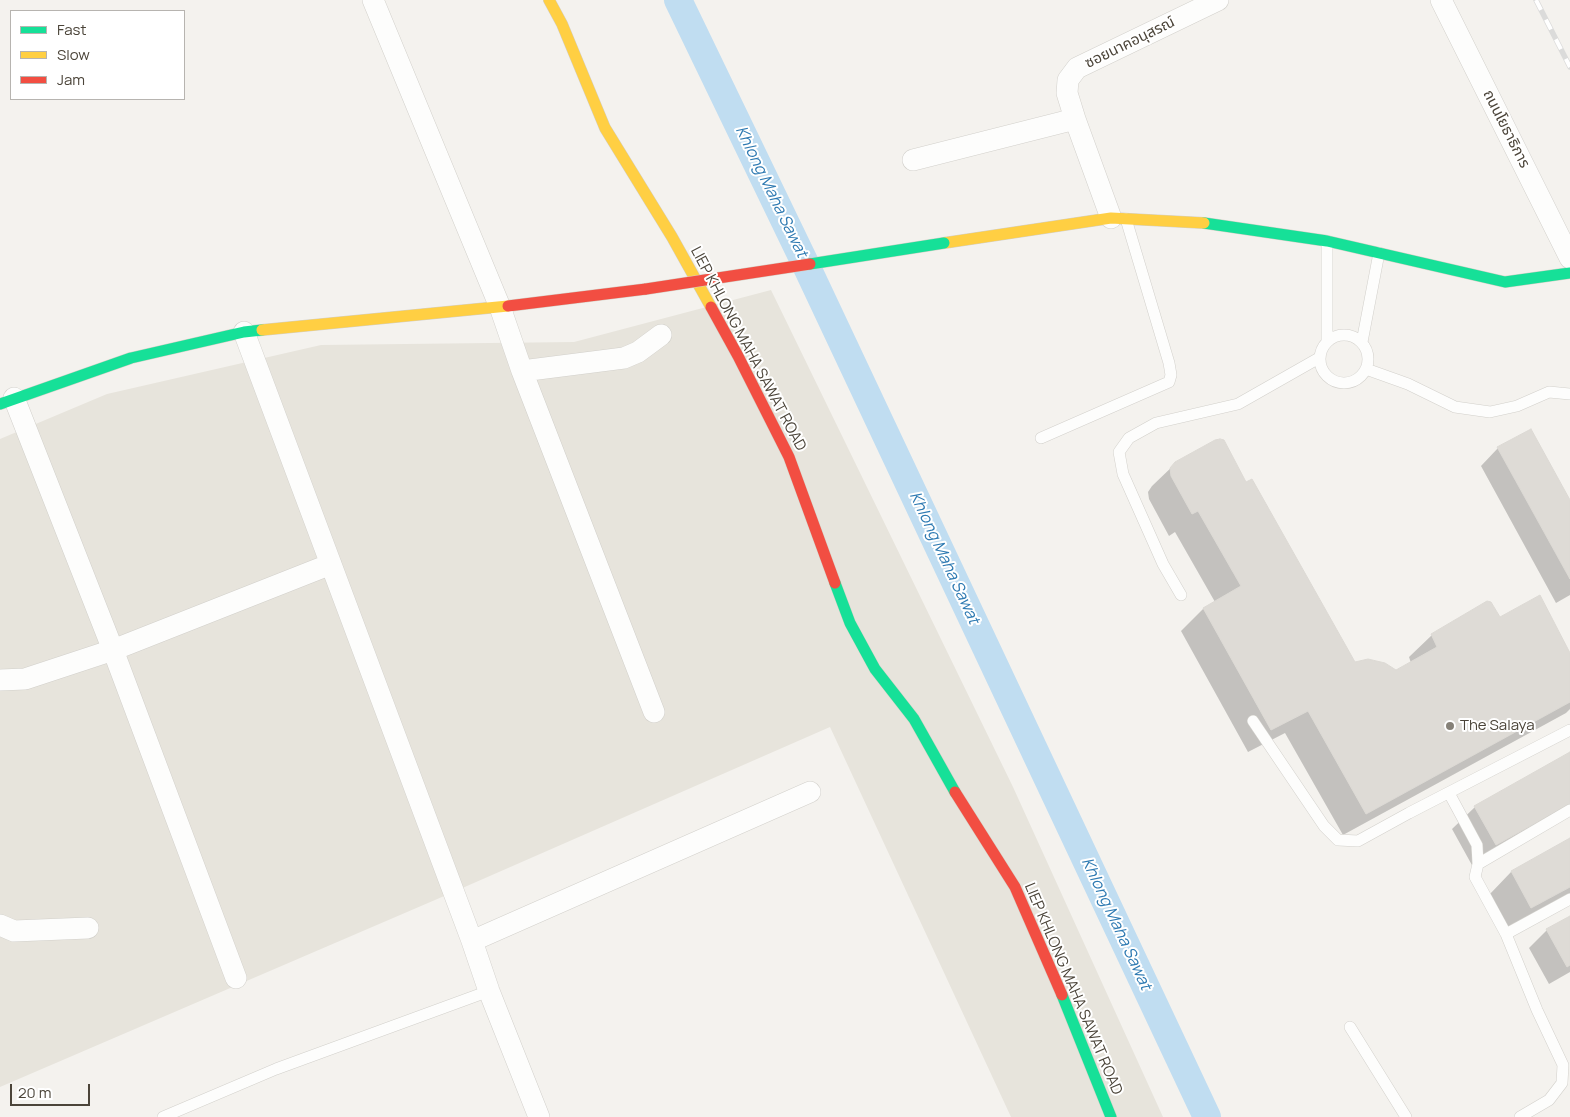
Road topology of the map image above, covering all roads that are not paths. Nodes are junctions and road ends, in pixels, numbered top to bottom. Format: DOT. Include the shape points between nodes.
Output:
graph roads {
  1 [pos="373,0"];
  2 [pos="549,0"];
  3 [pos="1218,0"];
  4 [pos="1441,0"];
  5 [pos="1075,119"];
  6 [pos="913,160"];
  7 [pos="1118,218"];
  8 [pos="1327,241"];
  9 [pos="1379,253"];
  10 [pos="1570,258"];
  11 [pos="1570,273"];
  12 [pos="500,307"];
  13 [pos="244,332"];
  14 [pos="661,335"];
  15 [pos="1327,341"];
  16 [pos="1362,342"];
  17 [pos="1319,358"];
  18 [pos="1366,369"];
  19 [pos="522,371"];
  20 [pos="1570,394"];
  21 [pos="7,401"];
  22 [pos="1041,438"];
  23 [pos="331,564"];
  24 [pos="1181,595"];
  25 [pos="114,650"];
  26 [pos="0,680"];
  27 [pos="654,712"];
  28 [pos="1253,720"];
  29 [pos="1570,730"];
  30 [pos="810,792"];
  31 [pos="1449,793"];
  32 [pos="1570,810"];
  33 [pos="1478,864"];
  34 [pos="1570,899"];
  35 [pos="0,925"];
  36 [pos="88,928"];
  37 [pos="1506,934"];
  38 [pos="472,941"];
  39 [pos="236,978"];
  40 [pos="489,991"];
  41 [pos="1350,1027"];
  42 [pos="163,1117"];
  43 [pos="539,1117"];
  44 [pos="1111,1117"];
  45 [pos="1406,1117"];
  46 [pos="1520,1117"];
  1 -- 12 [label="street"];
  2 -- 44 [label="street, LIEP KHLONG MAHA SAWAT ROAD" via="605,128 672,237 789,457 850,623 875,669 914,719 942,772 1015,887"];
  3 -- 5 [label="street, ซอยนาคอนุสรณ์" via="1077,68 1068,80 1067,93"];
  4 -- 10 [label="street, ถนนโยธาธิการ"];
  5 -- 6 [label="street"];
  5 -- 7 [label="street, ซอยนาคอนุสรณ์"];
  7 -- 8 [label="street" via="1207,223"];
  7 -- 12 [label="street, bridge"];
  7 -- 22 [label="lane" via="1169,363 1169,382"];
  8 -- 9 [label="street"];
  8 -- 15 [label="lane"];
  9 -- 11 [label="street" via="1505,282"];
  9 -- 16 [label="lane"];
  12 -- 13 [label="street"];
  12 -- 19 [label="street"];
  13 -- 21 [label="street" via="130,358"];
  13 -- 23 [label="street"];
  14 -- 19 [label="street" via="624,358"];
  15 -- 16 [label="lane" via="1335,335 1344,334"];
  15 -- 17 [label="lane"];
  16 -- 18 [label="lane" via="1367,350"];
  17 -- 18 [label="lane" via="1320,367 1334,381 1353,382"];
  17 -- 24 [label="lane" via="1238,404 1156,423 1129,438 1119,452 1123,474 1162,564"];
  18 -- 20 [label="lane" via="1408,384 1455,407 1490,412 1517,406 1549,392"];
  19 -- 27 [label="street"];
  21 -- 25 [label="street"];
  23 -- 25 [label="street"];
  23 -- 38 [label="street"];
  25 -- 26 [label="street" via="25,679"];
  25 -- 39 [label="street"];
  28 -- 31 [label="lane" via="1324,826 1338,840 1358,841"];
  29 -- 31 [label="lane"];
  30 -- 38 [label="street"];
  31 -- 33 [label="lane" via="1477,844"];
  32 -- 33 [label="lane"];
  33 -- 37 [label="lane" via="1474,877"];
  34 -- 37 [label="lane"];
  35 -- 36 [label="street" via="14,931"];
  37 -- 46 [label="lane" via="1563,1065 1562,1083 1549,1100"];
  38 -- 40 [label="street"];
  40 -- 42 [label="lane" via="276,1069"];
  40 -- 43 [label="street"];
  41 -- 45 [label="lane"];
}
